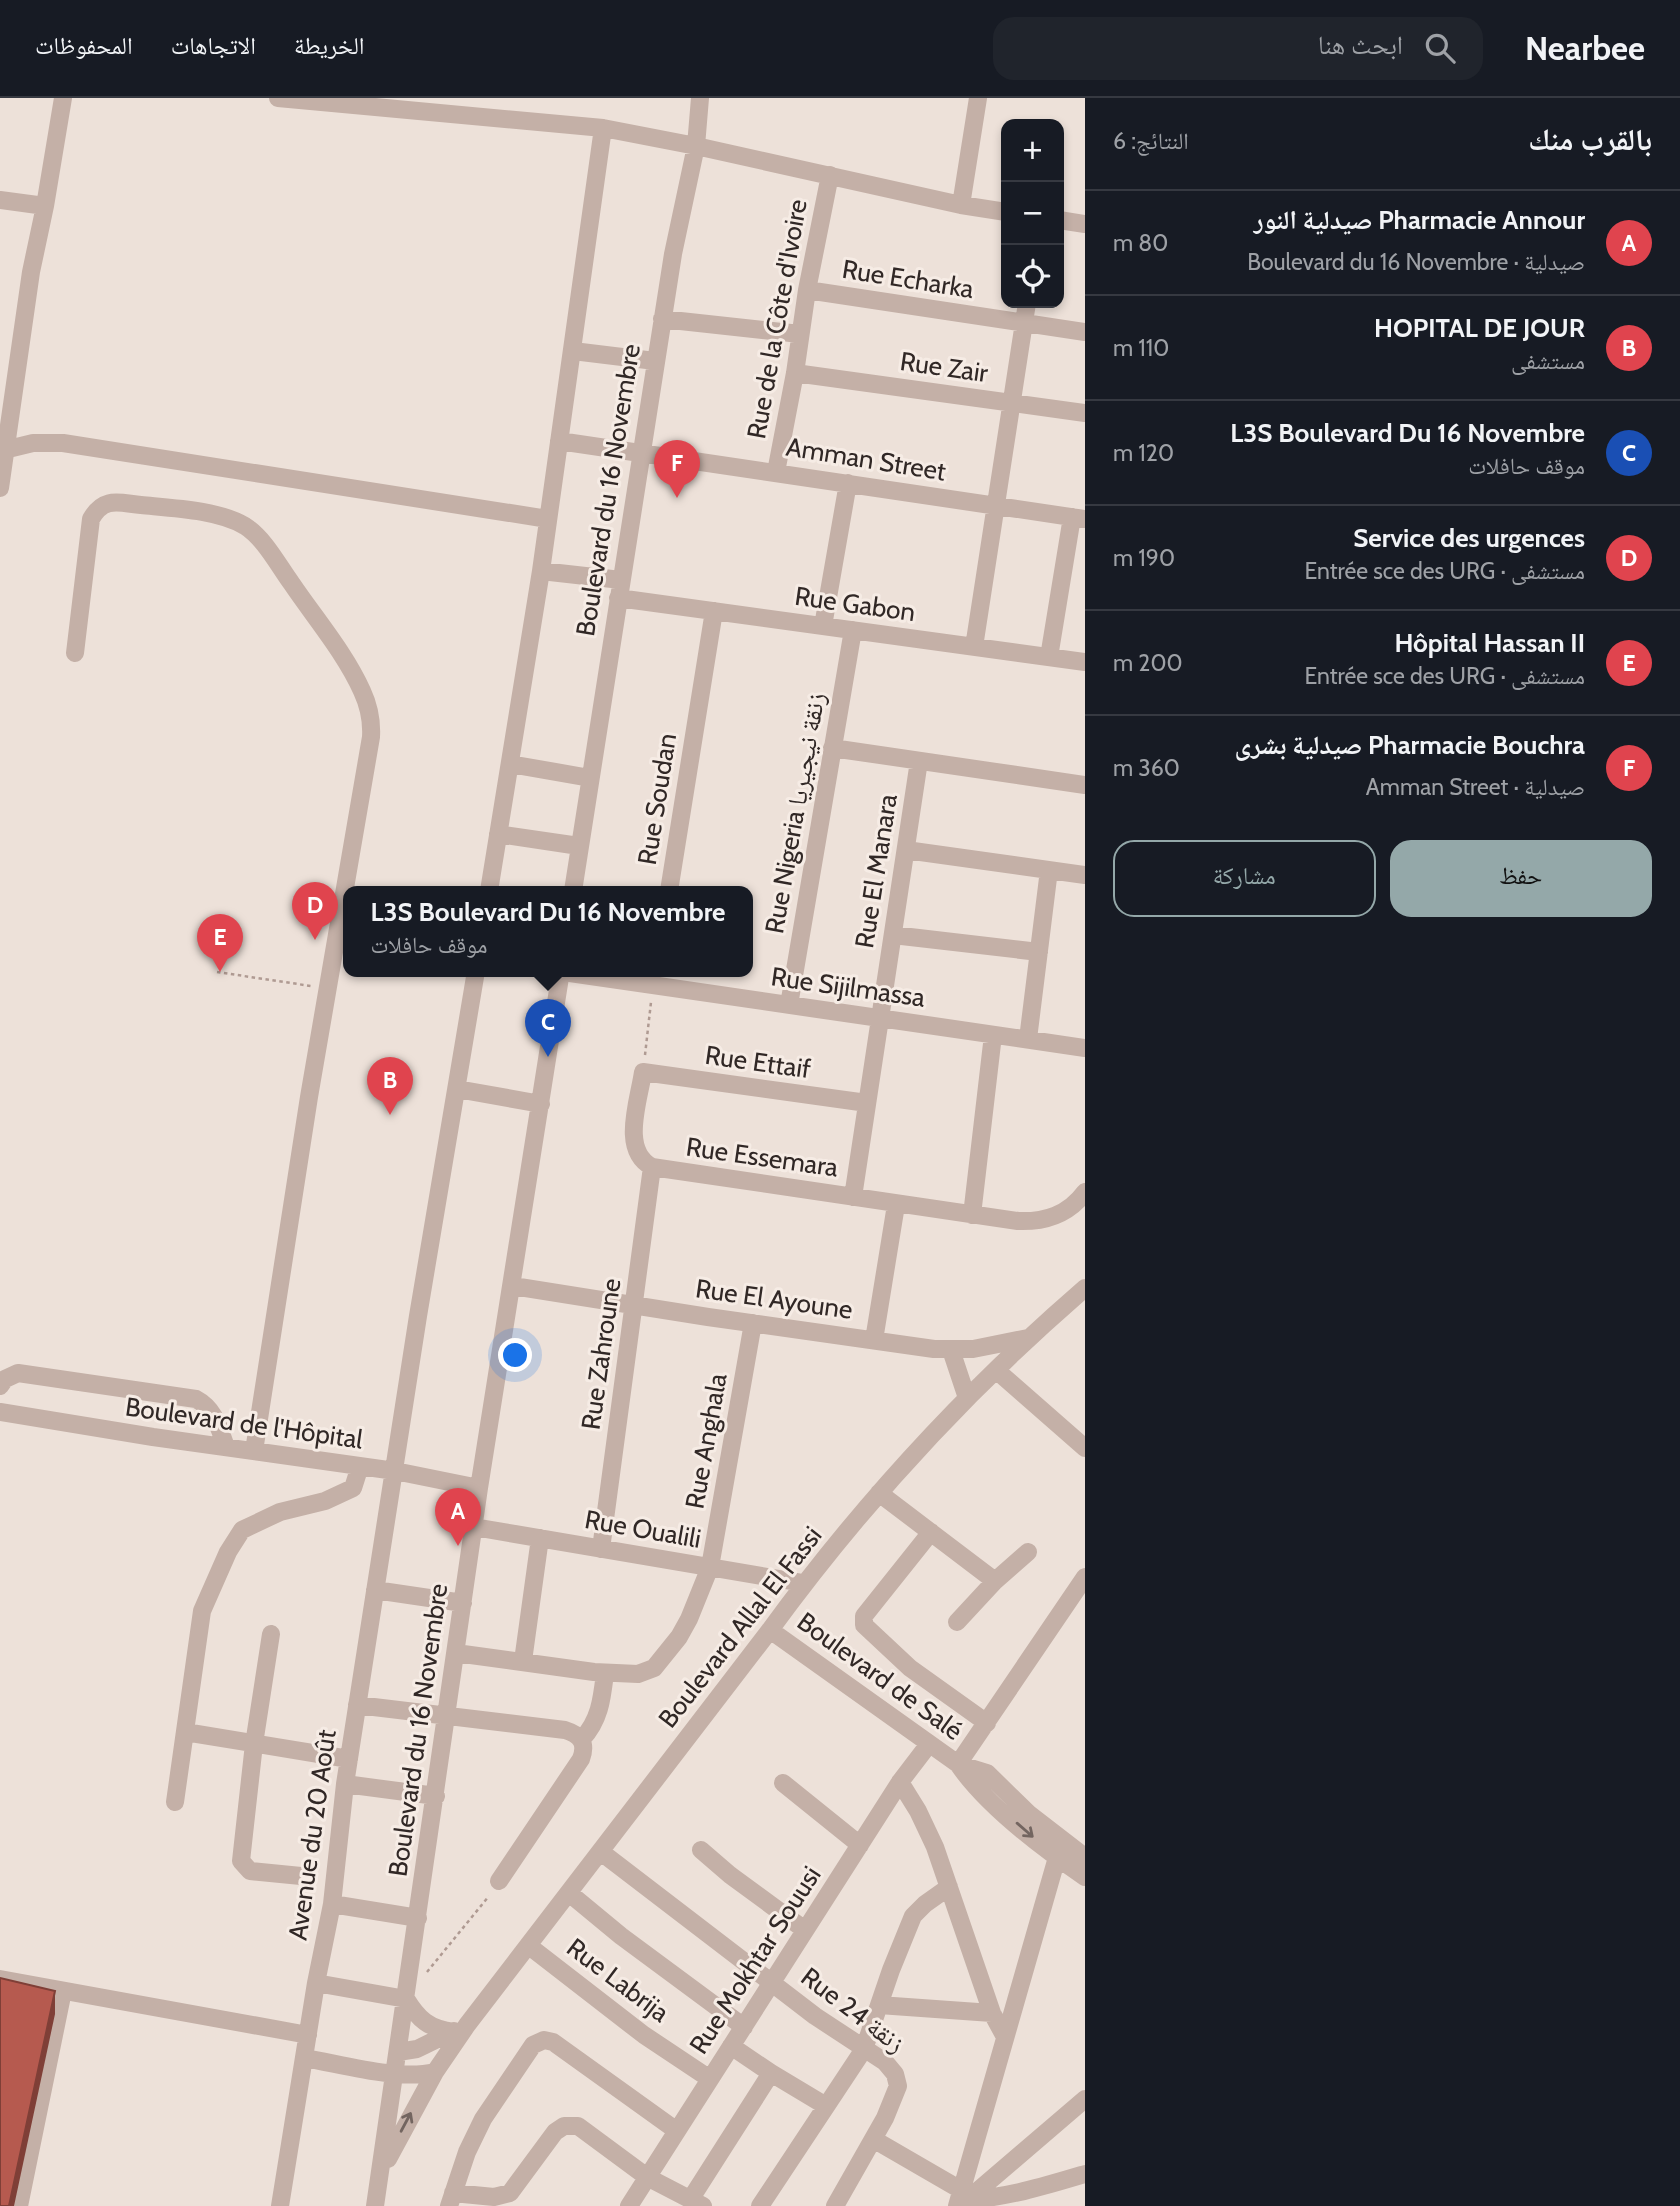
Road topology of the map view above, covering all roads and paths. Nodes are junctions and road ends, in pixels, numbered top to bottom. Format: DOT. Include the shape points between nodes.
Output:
graph roads {
  1 [pos="63,98"];
  2 [pos="278,98"];
  3 [pos="700,98"];
  4 [pos="978,98"];
  5 [pos="603,128"];
  6 [pos="696,146"];
  7 [pos="830,175"];
  8 [pos="0,201"];
  9 [pos="961,205"];
  10 [pos="45,206"];
  11 [pos="1001,211"];
  12 [pos="1064,221"];
  13 [pos="1085,223"];
  14 [pos="807,290"];
  15 [pos="1026,308"];
  16 [pos="662,319"];
  17 [pos="1024,323"];
  18 [pos="1085,332"];
  19 [pos="800,334"];
  20 [pos="573,351"];
  21 [pos="655,361"];
  22 [pos="795,373"];
  23 [pos="1011,403"];
  24 [pos="1085,413"];
  25 [pos="559,441"];
  26 [pos="3,451"];
  27 [pos="640,452"];
  28 [pos="776,472"];
  29 [pos="848,483"];
  30 [pos="0,488"];
  31 [pos="995,505"];
  32 [pos="1078,518"];
  33 [pos="548,519"];
  34 [pos="541,571"];
  35 [pos="621,580"];
  36 [pos="618,598"];
  37 [pos="713,611"];
  38 [pos="822,626"];
  39 [pos="853,630"];
  40 [pos="974,647"];
  41 [pos="75,653"];
  42 [pos="1049,657"];
  43 [pos="1085,662"];
  44 [pos="832,748"];
  45 [pos="919,761"];
  46 [pos="510,764"];
  47 [pos="590,778"];
  48 [pos="1085,785"];
  49 [pos="498,834"];
  50 [pos="579,846"];
  51 [pos="906,850"];
  52 [pos="1049,870"];
  53 [pos="1085,875"];
  54 [pos="345,886"];
  55 [pos="490,886"];
  56 [pos="574,886"];
  57 [pos="669,886"];
  58 [pos="343,900"];
  59 [pos="893,935"];
  60 [pos="1039,952"];
  61 [pos="217,972"];
  62 [pos="475,977"];
  63 [pos="559,977"];
  64 [pos="654,978"];
  65 [pos="328,988"];
  66 [pos="789,1005"];
  67 [pos="880,1018"];
  68 [pos="993,1035"];
  69 [pos="1028,1040"];
  70 [pos="1085,1048"];
  71 [pos="643,1072"];
  72 [pos="457,1089"];
  73 [pos="867,1103"];
  74 [pos="541,1104"];
  75 [pos="652,1167"];
  76 [pos="1085,1192"];
  77 [pos="853,1197"];
  78 [pos="896,1205"];
  79 [pos="972,1215"];
  80 [pos="513,1286"];
  81 [pos="1085,1288"];
  82 [pos="635,1305"];
  83 [pos="753,1323"];
  84 [pos="1028,1338"];
  85 [pos="874,1340"];
  86 [pos="951,1350"];
  87 [pos="996,1370"];
  88 [pos="0,1387"];
  89 [pos="968,1398"];
  90 [pos="0,1412"];
  91 [pos="226,1447"];
  92 [pos="1085,1448"];
  93 [pos="254,1451"];
  94 [pos="360,1466"];
  95 [pos="395,1471"];
  96 [pos="480,1488"];
  97 [pos="879,1493"];
  98 [pos="474,1527"];
  99 [pos="931,1532"];
  100 [pos="540,1538"];
  101 [pos="601,1549"];
  102 [pos="1028,1552"];
  103 [pos="710,1567"];
  104 [pos="1085,1577"];
  105 [pos="995,1581"];
  106 [pos="803,1583"];
  107 [pos="376,1590"];
  108 [pos="463,1603"];
  109 [pos="957,1622"];
  110 [pos="770,1630"];
  111 [pos="271,1634"];
  112 [pos="456,1653"];
  113 [pos="523,1661"];
  114 [pos="605,1673"];
  115 [pos="358,1705"];
  116 [pos="448,1715"];
  117 [pos="987,1723"];
  118 [pos="185,1732"];
  119 [pos="582,1740"];
  120 [pos="254,1744"];
  121 [pos="929,1744"];
  122 [pos="349,1759"];
  123 [pos="958,1764"];
  124 [pos="900,1782"];
  125 [pos="783,1783"];
  126 [pos="345,1784"];
  127 [pos="436,1796"];
  128 [pos="175,1802"];
  129 [pos="860,1845"];
  130 [pos="1060,1849"];
  131 [pos="701,1850"];
  132 [pos="601,1852"];
  133 [pos="1085,1857"];
  134 [pos="301,1876"];
  135 [pos="1085,1877"];
  136 [pos="499,1881"];
  137 [pos="949,1887"];
  138 [pos="569,1894"];
  139 [pos="331,1904"];
  140 [pos="418,1917"];
  141 [pos="805,1930"];
  142 [pos="529,1946"];
  143 [pos="423,1978"];
  144 [pos="0,1979"];
  145 [pos="772,1982"];
  146 [pos="316,1983"];
  147 [pos="63,1991"];
  148 [pos="406,1999"];
  149 [pos="879,2004"];
  150 [pos="992,2013"];
  151 [pos="744,2027"];
  152 [pos="460,2028"];
  153 [pos="308,2035"];
  154 [pos="1005,2038"];
  155 [pos="731,2046"];
  156 [pos="864,2049"];
  157 [pos="398,2052"];
  158 [pos="304,2058"];
  159 [pos="435,2072"];
  160 [pos="395,2073"];
  161 [pos="771,2073"];
  162 [pos="710,2079"];
  163 [pos="1085,2099"];
  164 [pos="826,2106"];
  165 [pos="677,2131"];
  166 [pos="873,2139"];
  167 [pos="380,2174"];
  168 [pos="1085,2174"];
  169 [pos="648,2178"];
  170 [pos="451,2199"];
  171 [pos="960,2201"];
  172 [pos="697,2203"];
  173 [pos="19,2206"];
  174 [pos="280,2206"];
  175 [pos="375,2206"];
  176 [pos="629,2206"];
  177 [pos="760,2206"];
  178 [pos="835,2206"];
  1 -- 10 [label="street"];
  2 -- 5 [label="street"];
  3 -- 6 [label="street, Boulevard du 16 Novembre"];
  4 -- 9 [label="street"];
  5 -- 6 [label="street"];
  5 -- 20 [label="street"];
  6 -- 7 [label="street"];
  6 -- 16 [label="street, Boulevard du 16 Novembre"];
  7 -- 9 [label="street"];
  7 -- 14 [label="street, Rue de la Côte d'Ivoire"];
  8 -- 10 [label="street"];
  9 -- 11 [label="street"];
  10 -- 26 [label="street"];
  12 -- 13 [label="street"];
  14 -- 17 [label="street, Rue Echarka"];
  14 -- 19 [label="street, Rue de la Côte d'Ivoire"];
  15 -- 17 [label="street"];
  16 -- 19 [label="street"];
  16 -- 21 [label="street, Boulevard du 16 Novembre"];
  17 -- 18 [label="street, Rue Echarka"];
  17 -- 23 [label="street"];
  19 -- 22 [label="street, Rue de la Côte d'Ivoire"];
  20 -- 21 [label="street"];
  20 -- 25 [label="street"];
  21 -- 27 [label="street, Boulevard du 16 Novembre"];
  22 -- 23 [label="street, Rue Zair"];
  22 -- 28 [label="street, Rue de la Côte d'Ivoire"];
  23 -- 24 [label="street, Rue Zair"];
  23 -- 31 [label="street"];
  25 -- 27 [label="street, Amman Street"];
  25 -- 33 [label="street"];
  26 -- 30 [label="street"];
  26 -- 33 [label="street" via="33,443 63,443"];
  27 -- 28 [label="street, Amman Street"];
  27 -- 35 [label="street, Boulevard du 16 Novembre"];
  28 -- 29 [label="street, Amman Street"];
  29 -- 31 [label="street, Amman Street"];
  29 -- 38 [label="street"];
  31 -- 32 [label="street, Amman Street"];
  31 -- 40 [label="street"];
  32 -- 42 [label="street"];
  33 -- 34 [label="street"];
  34 -- 35 [label="street"];
  34 -- 46 [label="street"];
  35 -- 36 [label="street, Boulevard du 16 Novembre"];
  36 -- 37 [label="street, Rue Gabon"];
  36 -- 47 [label="street, Boulevard du 16 Novembre"];
  37 -- 38 [label="street, Rue Gabon"];
  37 -- 57 [label="street, Rue Soudan"];
  38 -- 39 [label="street, Rue Gabon"];
  39 -- 40 [label="street, Rue Gabon"];
  39 -- 44 [label="street, Rue Nigeria زنقة نيجيريا"];
  40 -- 42 [label="street, Rue Gabon"];
  41 -- 54 [label="street" via="91,519 99,507 171,508 233,520 250,530 354,675 372,720"];
  42 -- 43 [label="street, Rue Gabon"];
  44 -- 45 [label="street"];
  44 -- 66 [label="street, Rue Nigeria زنقة نيجيريا"];
  45 -- 48 [label="street"];
  45 -- 51 [label="street, Rue El Manara"];
  46 -- 47 [label="street"];
  46 -- 49 [label="street"];
  47 -- 50 [label="street, Boulevard du 16 Novembre"];
  49 -- 50 [label="street"];
  49 -- 55 [label="street"];
  50 -- 56 [label="street, Boulevard du 16 Novembre"];
  51 -- 52 [label="street"];
  51 -- 59 [label="street, Rue El Manara"];
  52 -- 53 [label="street"];
  52 -- 60 [label="street"];
  58 -- 65 [label="street"];
  59 -- 60 [label="street"];
  59 -- 67 [label="street, Rue El Manara"];
  60 -- 69 [label="street"];
  61 -- 65 [label="path"];
  62 -- 72 [label="street, Avenue du 20 Août"];
  63 -- 74 [label="street, Boulevard du 16 Novembre"];
  64 -- 66 [label="street, Rue Sijilmassa"];
  64 -- 71 [label="path"];
  65 -- 93 [label="street"];
  66 -- 67 [label="street, Rue Sijilmassa"];
  67 -- 68 [label="street, Rue Sijilmassa"];
  67 -- 73 [label="street, Rue El Manara"];
  68 -- 69 [label="street, Rue Sijilmassa"];
  68 -- 79 [label="street"];
  69 -- 70 [label="street, Rue Sijilmassa"];
  71 -- 73 [label="street, Rue Ettaif"];
  71 -- 75 [label="street, Rue Essemara" via="634,1132 639,1156"];
  72 -- 74 [label="street"];
  72 -- 95 [label="street, Avenue du 20 Août"];
  73 -- 77 [label="street, Rue El Manara"];
  74 -- 80 [label="street, Boulevard du 16 Novembre"];
  75 -- 77 [label="street, Rue Essemara"];
  75 -- 82 [label="street, Rue Zahroune"];
  76 -- 79 [label="street, Rue Essemara" via="1067,1210 1031,1222"];
  77 -- 78 [label="street, Rue Essemara"];
  78 -- 79 [label="street, Rue Essemara"];
  78 -- 85 [label="street"];
  80 -- 82 [label="street, Rue El Ayoune"];
  80 -- 96 [label="street, Boulevard du 16 Novembre"];
  81 -- 84 [label="street, Boulevard Allal El Fassi"];
  82 -- 83 [label="street, Rue El Ayoune"];
  82 -- 101 [label="street, Rue Zahroune"];
  83 -- 85 [label="street, Rue El Ayoune"];
  83 -- 103 [label="street, Rue Anghala"];
  84 -- 86 [label="street, Rue El Ayoune"];
  84 -- 87 [label="street, Boulevard Allal El Fassi"];
  85 -- 86 [label="street, Rue El Ayoune"];
  86 -- 89 [label="street"];
  87 -- 89 [label="street, Boulevard Allal El Fassi"];
  87 -- 92 [label="street"];
  88 -- 91 [label="street" via="18,1373 196,1398 212,1412"];
  89 -- 97 [label="street, Boulevard Allal El Fassi"];
  90 -- 91 [label="street, Boulevard de l'Hôpital"];
  91 -- 93 [label="street, Boulevard de l'Hôpital"];
  93 -- 94 [label="street, Boulevard de l'Hôpital"];
  94 -- 95 [label="street, Boulevard de l'Hôpital"];
  94 -- 118 [label="street" via="353,1488 242,1530 202,1611"];
  95 -- 96 [label="street, Boulevard de l'Hôpital"];
  95 -- 107 [label="street, Avenue du 20 Août"];
  96 -- 98 [label="street, Boulevard du 16 Novembre"];
  97 -- 99 [label="street"];
  97 -- 106 [label="street, Boulevard Allal El Fassi"];
  98 -- 100 [label="street, Rue Oualili"];
  98 -- 108 [label="street, Boulevard du 16 Novembre"];
  99 -- 105 [label="street"];
  99 -- 117 [label="street" via="867,1611 864,1625 910,1668"];
  100 -- 101 [label="street, Rue Oualili"];
  100 -- 113 [label="street"];
  101 -- 103 [label="street, Rue Oualili"];
  102 -- 105 [label="street"];
  103 -- 106 [label="street, Rue Oualili"];
  103 -- 114 [label="street, Rue Anghala" via="689,1619 654,1668 638,1674"];
  104 -- 117 [label="street"];
  105 -- 109 [label="street"];
  106 -- 110 [label="street, Boulevard Allal El Fassi"];
  107 -- 108 [label="street"];
  107 -- 115 [label="street, Avenue du 20 Août"];
  108 -- 112 [label="street, Boulevard du 16 Novembre"];
  110 -- 121 [label="street, Boulevard de Salé"];
  110 -- 132 [label="street, Boulevard Allal El Fassi"];
  111 -- 120 [label="street"];
  112 -- 113 [label="street, Rue Anghala"];
  112 -- 116 [label="street, Boulevard du 16 Novembre"];
  113 -- 114 [label="street, Rue Anghala"];
  114 -- 119 [label="street" via="596,1723"];
  115 -- 116 [label="street"];
  115 -- 122 [label="street, Avenue du 20 Août"];
  116 -- 119 [label="street" via="565,1730"];
  116 -- 127 [label="street, Boulevard du 16 Novembre"];
  117 -- 123 [label="street"];
  118 -- 120 [label="street"];
  118 -- 128 [label="street"];
  119 -- 136 [label="street" via="581,1759"];
  120 -- 122 [label="street"];
  120 -- 134 [label="street" via="241,1861 250,1871"];
  121 -- 123 [label="street, Boulevard de Salé"];
  121 -- 124 [label="street, Rue Mokhtar Souusi"];
  122 -- 126 [label="street, Avenue du 20 Août"];
  123 -- 130 [label="street, Boulevard de Salé" via="987,1773"];
  124 -- 129 [label="street, Rue Mokhtar Souusi"];
  124 -- 137 [label="street" via="926,1825"];
  125 -- 129 [label="street"];
  126 -- 127 [label="street"];
  126 -- 139 [label="street, Avenue du 20 Août"];
  127 -- 140 [label="street, Boulevard du 16 Novembre"];
  129 -- 141 [label="street, Rue Mokhtar Souusi"];
  130 -- 133 [label="street, Boulevard de Salé"];
  130 -- 135 [label="street, Boulevard de Salé"];
  130 -- 154 [label="street"];
  131 -- 141 [label="street"];
  132 -- 138 [label="street, Boulevard Allal El Fassi"];
  132 -- 145 [label="street, Rue 24 زنقة"];
  136 -- 143 [label="path"];
  137 -- 149 [label="street" via="914,1916"];
  137 -- 150 [label="street"];
  138 -- 142 [label="street, Boulevard Allal El Fassi"];
  138 -- 151 [label="street"];
  139 -- 140 [label="street"];
  139 -- 146 [label="street, Avenue du 20 Août"];
  140 -- 148 [label="street, Boulevard du 16 Novembre"];
  141 -- 145 [label="street, Rue Mokhtar Souusi"];
  142 -- 152 [label="street, Boulevard Allal El Fassi"];
  142 -- 162 [label="street, Rue Labrija"];
  144 -- 147 [label="street"];
  145 -- 151 [label="street, Rue Mokhtar Souusi"];
  145 -- 156 [label="street, Rue 24 زنقة"];
  146 -- 148 [label="street"];
  146 -- 153 [label="street, Avenue du 20 Août"];
  147 -- 153 [label="street"];
  147 -- 173 [label="street"];
  148 -- 152 [label="street" via="422,2022 441,2031"];
  148 -- 157 [label="street, Boulevard du 16 Novembre"];
  149 -- 150 [label="street"];
  149 -- 156 [label="street"];
  150 -- 154 [label="street"];
  151 -- 155 [label="street, Rue Mokhtar Souusi"];
  152 -- 157 [label="street, Boulevard Allal El Fassi" via="417,2049"];
  152 -- 159 [label="street, Boulevard Allal El Fassi"];
  153 -- 158 [label="street, Avenue du 20 Août"];
  154 -- 171 [label="street"];
  155 -- 161 [label="street"];
  155 -- 162 [label="street, Rue Mokhtar Souusi"];
  156 -- 164 [label="street"];
  156 -- 166 [label="street, Rue 24 زنقة" via="892,2069 898,2086"];
  157 -- 160 [label="street, Boulevard du 16 Novembre"];
  158 -- 160 [label="street"];
  158 -- 174 [label="street, Avenue du 20 Août"];
  159 -- 160 [label="street"];
  167 -- 159 [label="street, Boulevard Allal El Fassi, one-way"];
  160 -- 167 [label="street, Boulevard du 16 Novembre"];
  161 -- 164 [label="street"];
  161 -- 172 [label="street"];
  162 -- 165 [label="street, Rue Mokhtar Souusi"];
  163 -- 171 [label="street"];
  164 -- 177 [label="street"];
  165 -- 169 [label="street, Rue Mokhtar Souusi"];
  165 -- 170 [label="street" via="544,2040 533,2045 483,2119"];
  166 -- 171 [label="street" via="932,2175"];
  166 -- 178 [label="street"];
  167 -- 175 [label="street, Boulevard du 16 Novembre"];
  168 -- 171 [label="street" via="1026,2192"];
  169 -- 170 [label="street" via="588,2132 569,2125 555,2132 510,2193"];
  169 -- 172 [label="street"];
  169 -- 176 [label="street, Rue Mokhtar Souusi"];
}
